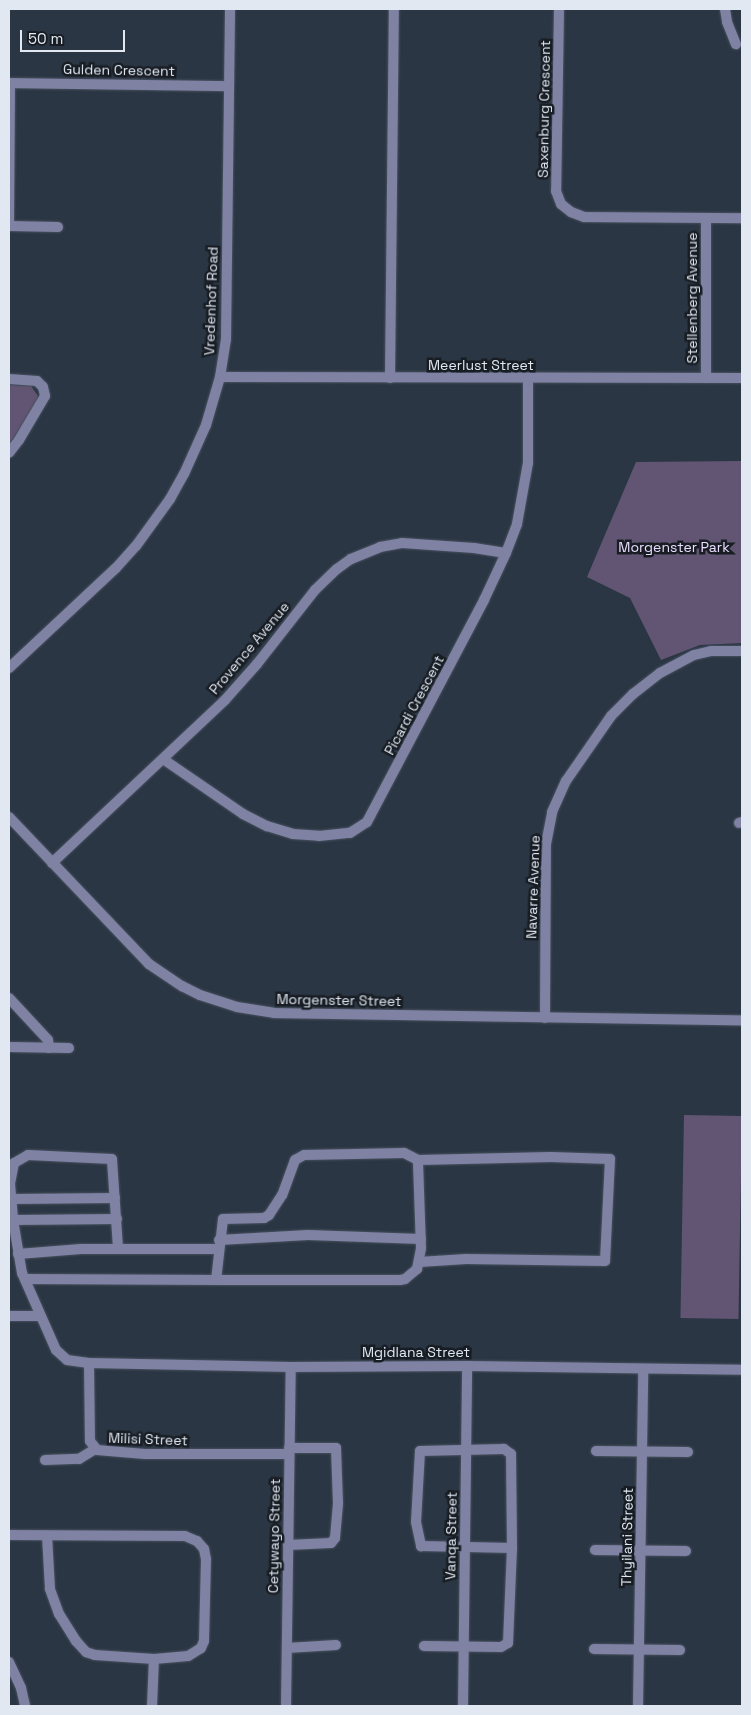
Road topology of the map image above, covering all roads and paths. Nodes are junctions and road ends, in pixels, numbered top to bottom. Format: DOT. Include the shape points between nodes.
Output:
graph roads {
  1 [pos="230,9"];
  2 [pos="394,9"];
  3 [pos="559,9"];
  4 [pos="725,9"];
  5 [pos="736,44"];
  6 [pos="9,83"];
  7 [pos="229,86"];
  8 [pos="706,218"];
  9 [pos="742,218"];
  10 [pos="9,226"];
  11 [pos="58,227"];
  12 [pos="220,377"];
  13 [pos="390,378"];
  14 [pos="706,378"];
  15 [pos="742,378"];
  16 [pos="528,379"];
  17 [pos="9,380"];
  18 [pos="9,453"];
  19 [pos="506,553"];
  20 [pos="742,651"];
  21 [pos="9,668"];
  22 [pos="163,759"];
  23 [pos="9,817"];
  24 [pos="52,863"];
  25 [pos="9,998"];
  26 [pos="545,1018"];
  27 [pos="742,1020"];
  28 [pos="9,1047"];
  29 [pos="49,1048"];
  30 [pos="69,1048"];
  31 [pos="418,1160"];
  32 [pos="115,1198"];
  33 [pos="11,1199"];
  34 [pos="117,1219"];
  35 [pos="13,1220"];
  36 [pos="421,1239"];
  37 [pos="219,1244"];
  38 [pos="118,1248"];
  39 [pos="18,1254"];
  40 [pos="419,1262"];
  41 [pos="25,1279"];
  42 [pos="216,1280"];
  43 [pos="9,1316"];
  44 [pos="40,1316"];
  45 [pos="90,1363"];
  46 [pos="467,1366"];
  47 [pos="291,1367"];
  48 [pos="643,1369"];
  49 [pos="742,1370"];
  50 [pos="466,1448"];
  51 [pos="95,1449"];
  52 [pos="596,1450"];
  53 [pos="289,1451"];
  54 [pos="642,1452"];
  55 [pos="688,1452"];
  56 [pos="45,1460"];
  57 [pos="9,1536"];
  58 [pos="47,1536"];
  59 [pos="288,1545"];
  60 [pos="465,1546"];
  61 [pos="512,1548"];
  62 [pos="595,1550"];
  63 [pos="640,1550"];
  64 [pos="686,1551"];
  65 [pos="336,1645"];
  66 [pos="424,1646"];
  67 [pos="464,1646"];
  68 [pos="287,1648"];
  69 [pos="594,1649"];
  70 [pos="638,1650"];
  71 [pos="680,1650"];
  72 [pos="154,1659"];
  73 [pos="9,1662"];
  74 [pos="25,1706"];
  75 [pos="152,1706"];
  76 [pos="286,1706"];
  77 [pos="463,1706"];
  78 [pos="638,1706"];
  1 -- 7 [label="street, Vredenhof Road"];
  2 -- 13 [label="street"];
  3 -- 8 [label="street, Saxenburg Crescent" via="556,191 561,204 584,217"];
  4 -- 5 [label="street"];
  6 -- 7 [label="street, Gulden Crescent"];
  6 -- 10 [label="street"];
  7 -- 12 [label="street, Vredenhof Road" via="226,339"];
  8 -- 9 [label="street, Saxenburg Crescent"];
  8 -- 14 [label="street, Stellenberg Avenue"];
  10 -- 11 [label="street"];
  12 -- 13 [label="street, Meerlust Street"];
  12 -- 21 [label="street, Vredenhof Road" via="197,448 154,524 116,568"];
  13 -- 16 [label="street, Meerlust Street"];
  14 -- 15 [label="street, Meerlust Street"];
  14 -- 16 [label="street, Meerlust Street"];
  16 -- 19 [label="street, Picardi Crescent" via="528,464 517,524"];
  17 -- 18 [label="street" via="37,381 45,396"];
  19 -- 22 [label="street, Provence Avenue" via="402,543 380,547 351,559 315,590 244,678"];
  19 -- 22 [label="street, Picardi Crescent" via="375,811 359,829 340,835 320,836 293,834 267,826"];
  20 -- 26 [label="street, Navarre Avenue" via="711,651 694,655 660,673 611,716 566,781 552,812 546,844"];
  22 -- 24 [label="street, Provence Avenue"];
  23 -- 24 [label="street, Morgenster Street"];
  24 -- 26 [label="street, Morgenster Street" via="149,964 182,986 219,1002 274,1013"];
  25 -- 29 [label="street" via="48,1040"];
  26 -- 27 [label="street, Morgenster Street"];
  28 -- 29 [label="street"];
  29 -- 30 [label="street"];
  31 -- 36 [label="street"];
  31 -- 37 [label="street" via="404,1154 304,1154 295,1160 282,1195 269,1215 264,1218 223,1219"];
  31 -- 40 [label="street" via="610,1159 605,1261 466,1259"];
  32 -- 33 [label="street"];
  32 -- 33 [label="street" via="111,1158 28,1155 14,1163"];
  32 -- 34 [label="street"];
  33 -- 35 [label="street"];
  34 -- 35 [label="street"];
  34 -- 38 [label="street"];
  35 -- 39 [label="street"];
  36 -- 37 [label="street" via="308,1235"];
  36 -- 40 [label="street"];
  37 -- 38 [label="street"];
  37 -- 42 [label="street"];
  38 -- 39 [label="street"];
  39 -- 41 [label="street"];
  40 -- 42 [label="street" via="412,1274 400,1280"];
  41 -- 42 [label="street"];
  41 -- 44 [label="street"];
  43 -- 44 [label="street"];
  44 -- 45 [label="street, Mgidlana Street" via="60,1357 74,1363"];
  45 -- 47 [label="street, Mgidlana Street"];
  45 -- 51 [label="street, Milisi Street" via="90,1441"];
  46 -- 47 [label="street, Mgidlana Street"];
  46 -- 48 [label="street, Mgidlana Street"];
  46 -- 50 [label="street, Vanqa Street"];
  47 -- 53 [label="street, Cetywayo Street"];
  48 -- 49 [label="street, Mgidlana Street"];
  48 -- 54 [label="street, Thyilani Street"];
  50 -- 60 [label="street, Vanqa Street"];
  50 -- 60 [label="street" via="420,1450 416,1522 421,1546"];
  50 -- 61 [label="street" via="504,1449 510,1454"];
  51 -- 53 [label="street, Milisi Street" via="145,1454"];
  51 -- 56 [label="street" via="79,1459"];
  52 -- 54 [label="street"];
  53 -- 59 [label="street, Cetywayo Street"];
  53 -- 59 [label="street, Milisi Street" via="336,1448 338,1503 332,1543"];
  54 -- 55 [label="street"];
  54 -- 63 [label="street, Thyilani Street"];
  57 -- 58 [label="street"];
  58 -- 72 [label="street" via="50,1589 59,1614 80,1647 95,1655"];
  58 -- 72 [label="street" via="184,1536 201,1544 206,1559 204,1641 196,1653 188,1656"];
  59 -- 68 [label="street, Cetywayo Street"];
  60 -- 61 [label="street"];
  60 -- 67 [label="street, Vanqa Street"];
  61 -- 67 [label="street" via="508,1643 501,1647"];
  62 -- 63 [label="street"];
  63 -- 64 [label="street"];
  63 -- 70 [label="street, Thyilani Street"];
  65 -- 68 [label="street"];
  66 -- 67 [label="street"];
  67 -- 77 [label="street, Vanqa Street"];
  68 -- 76 [label="street, Cetywayo Street"];
  69 -- 70 [label="street"];
  70 -- 71 [label="street"];
  70 -- 78 [label="street, Thyilani Street"];
  72 -- 75 [label="street"];
  73 -- 74 [label="street" via="22,1688"];
}
